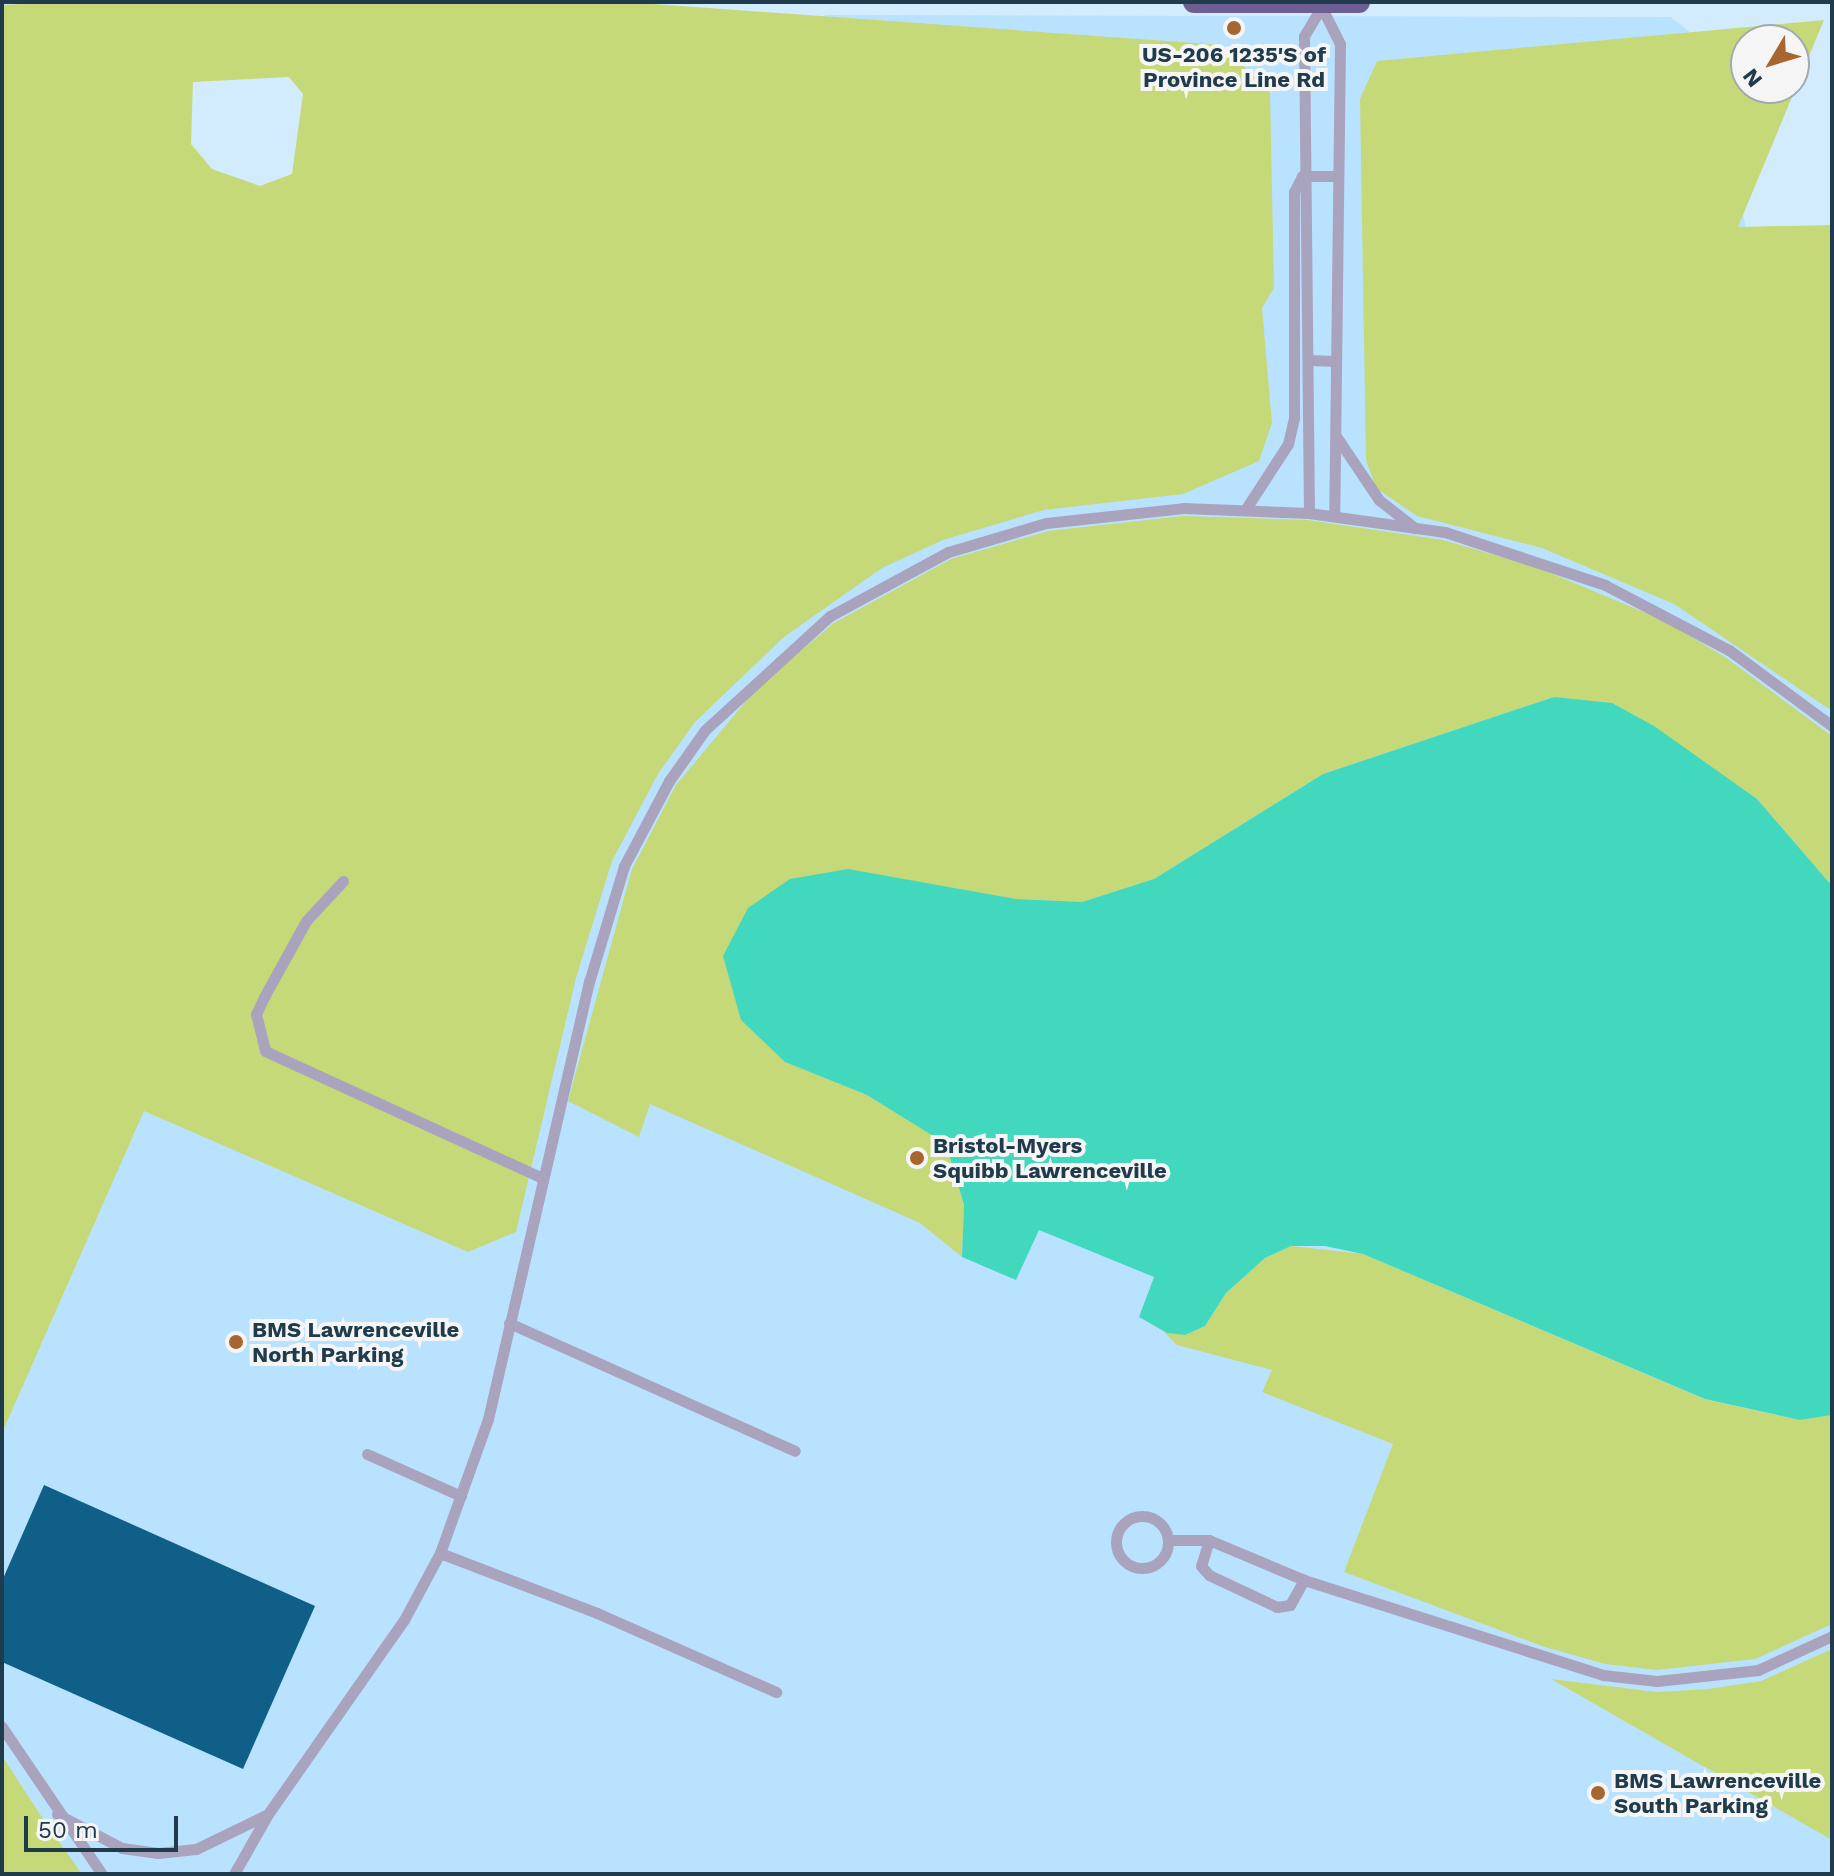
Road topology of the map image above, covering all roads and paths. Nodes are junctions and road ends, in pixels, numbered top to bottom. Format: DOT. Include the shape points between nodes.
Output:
graph roads {
  1 [pos="1194,2"];
  2 [pos="1359,2"];
  3 [pos="1319,4"];
  4 [pos="1302,176"];
  5 [pos="1335,176"];
  6 [pos="1309,360"];
  7 [pos="1335,361"];
  8 [pos="1336,434"];
  9 [pos="1245,510"];
  10 [pos="1309,513"];
  11 [pos="1334,516"];
  12 [pos="1415,528"];
  13 [pos="1832,726"];
  14 [pos="343,881"];
  15 [pos="542,1178"];
  16 [pos="509,1323"];
  17 [pos="795,1451"];
  18 [pos="367,1454"];
  19 [pos="461,1496"];
  20 [pos="1168,1540"];
  21 [pos="1209,1540"];
  22 [pos="440,1553"];
  23 [pos="1304,1580"];
  24 [pos="1832,1636"];
  25 [pos="776,1692"];
  26 [pos="2,1727"];
  27 [pos="57,1814"];
  28 [pos="268,1814"];
  29 [pos="102,1874"];
  30 [pos="234,1874"];
  1 -- 3 [label="highway"];
  2 -- 3 [label="highway"];
  3 -- 4 [label="lane" via="1304,36"];
  3 -- 5 [label="lane" via="1340,44"];
  4 -- 5 [label="lane"];
  4 -- 6 [label="lane"];
  4 -- 9 [label="lane" via="1294,192 1291,243 1294,417 1288,444"];
  5 -- 7 [label="lane"];
  6 -- 7 [label="lane"];
  6 -- 10 [label="lane"];
  7 -- 8 [label="lane"];
  8 -- 11 [label="lane"];
  8 -- 12 [label="lane" via="1379,500"];
  9 -- 10 [label="lane"];
  9 -- 15 [label="lane" via="1183,508 1046,523 948,552 830,616 752,681 669,781 624,866 589,982"];
  10 -- 11 [label="lane"];
  11 -- 12 [label="lane"];
  12 -- 13 [label="lane" via="1538,560 1655,609 1729,650"];
  14 -- 15 [label="lane" via="306,921 256,1014 265,1051"];
  15 -- 16 [label="lane"];
  16 -- 17 [label="lane"];
  16 -- 19 [label="lane" via="488,1419"];
  18 -- 19 [label="lane"];
  19 -- 22 [label="lane"];
  20 -- 20 [label="lane" via="1161,1524 1141,1516 1125,1522 1116,1541 1124,1561 1144,1568 1162,1558"];
  20 -- 21 [label="lane"];
  21 -- 23 [label="lane"];
  21 -- 23 [label="lane" via="1201,1566 1209,1575 1277,1607 1290,1605"];
  22 -- 25 [label="lane" via="597,1613"];
  22 -- 28 [label="lane" via="404,1620"];
  23 -- 24 [label="lane" via="1603,1675 1657,1681 1758,1670"];
  26 -- 27 [label="lane"];
  27 -- 28 [label="lane" via="122,1848 158,1853 196,1849"];
  27 -- 29 [label="lane"];
  28 -- 30 [label="lane"];
}
